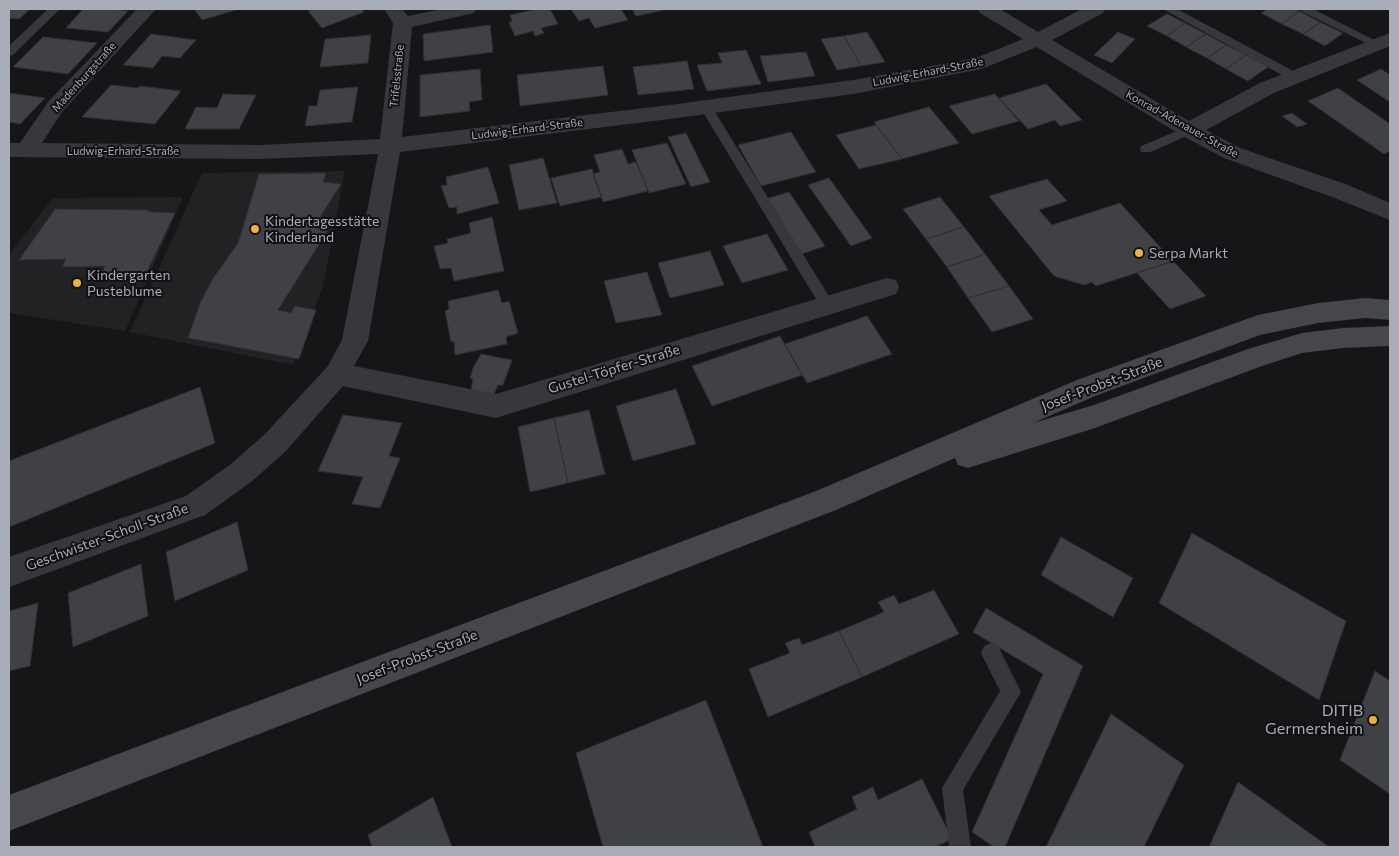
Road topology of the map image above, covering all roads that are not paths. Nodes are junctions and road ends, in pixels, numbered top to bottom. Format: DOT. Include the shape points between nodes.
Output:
graph roads {
  1 [pos="54,9"];
  2 [pos="147,9"];
  3 [pos="467,9"];
  4 [pos="987,9"];
  5 [pos="1096,9"];
  6 [pos="1169,9"];
  7 [pos="1305,9"];
  8 [pos="398,16"];
  9 [pos="1037,40"];
  10 [pos="1383,42"];
  11 [pos="9,52"];
  12 [pos="1295,77"];
  13 [pos="706,107"];
  14 [pos="1189,130"];
  15 [pos="390,146"];
  16 [pos="1146,149"];
  17 [pos="17,150"];
  18 [pos="1390,212"];
  19 [pos="887,287"];
  20 [pos="827,305"];
  21 [pos="1390,310"];
  22 [pos="1390,336"];
  23 [pos="337,374"];
  24 [pos="826,502"];
  25 [pos="9,572"];
  26 [pos="991,653"];
  27 [pos="9,813"];
  28 [pos="960,847"];
  1 -- 11 [label="lane"];
  2 -- 17 [label="street, Madenburgstraße"];
  3 -- 8 [label="street"];
  4 -- 9 [label="street, Konrad-Adenauer-Straße"];
  5 -- 9 [label="street, Ludwig-Erhard-Straße"];
  6 -- 12 [label="lane"];
  7 -- 10 [label="lane"];
  8 -- 15 [label="street, Trifelsstraße"];
  9 -- 13 [label="street, Ludwig-Erhard-Straße" via="982,63 853,87"];
  9 -- 14 [label="street, Konrad-Adenauer-Straße"];
  10 -- 12 [label="street"];
  12 -- 14 [label="street" via="1267,88"];
  13 -- 15 [label="street, Ludwig-Erhard-Straße"];
  13 -- 20 [label="lane"];
  14 -- 16 [label="lane"];
  14 -- 18 [label="street, Konrad-Adenauer-Straße" via="1232,153"];
  15 -- 17 [label="street, Ludwig-Erhard-Straße" via="261,152"];
  15 -- 23 [label="street, Geschwister-Scholl-Straße" via="355,341"];
  19 -- 20 [label="street, Gustel-Töpfer-Straße"];
  20 -- 23 [label="street, Gustel-Töpfer-Straße" via="496,406"];
  21 -- 24 [label="main road, Josef-Probst-Straße" via="1365,308 1318,313 1258,325 1086,388"];
  22 -- 24 [label="main road, Josef-Probst-Straße" via="1302,343 1095,416"];
  23 -- 25 [label="street, Geschwister-Scholl-Straße" via="276,442 241,473 195,506"];
  24 -- 27 [label="main road, Josef-Probst-Straße"];
  26 -- 28 [label="lane" via="1011,692 952,788"];
}
